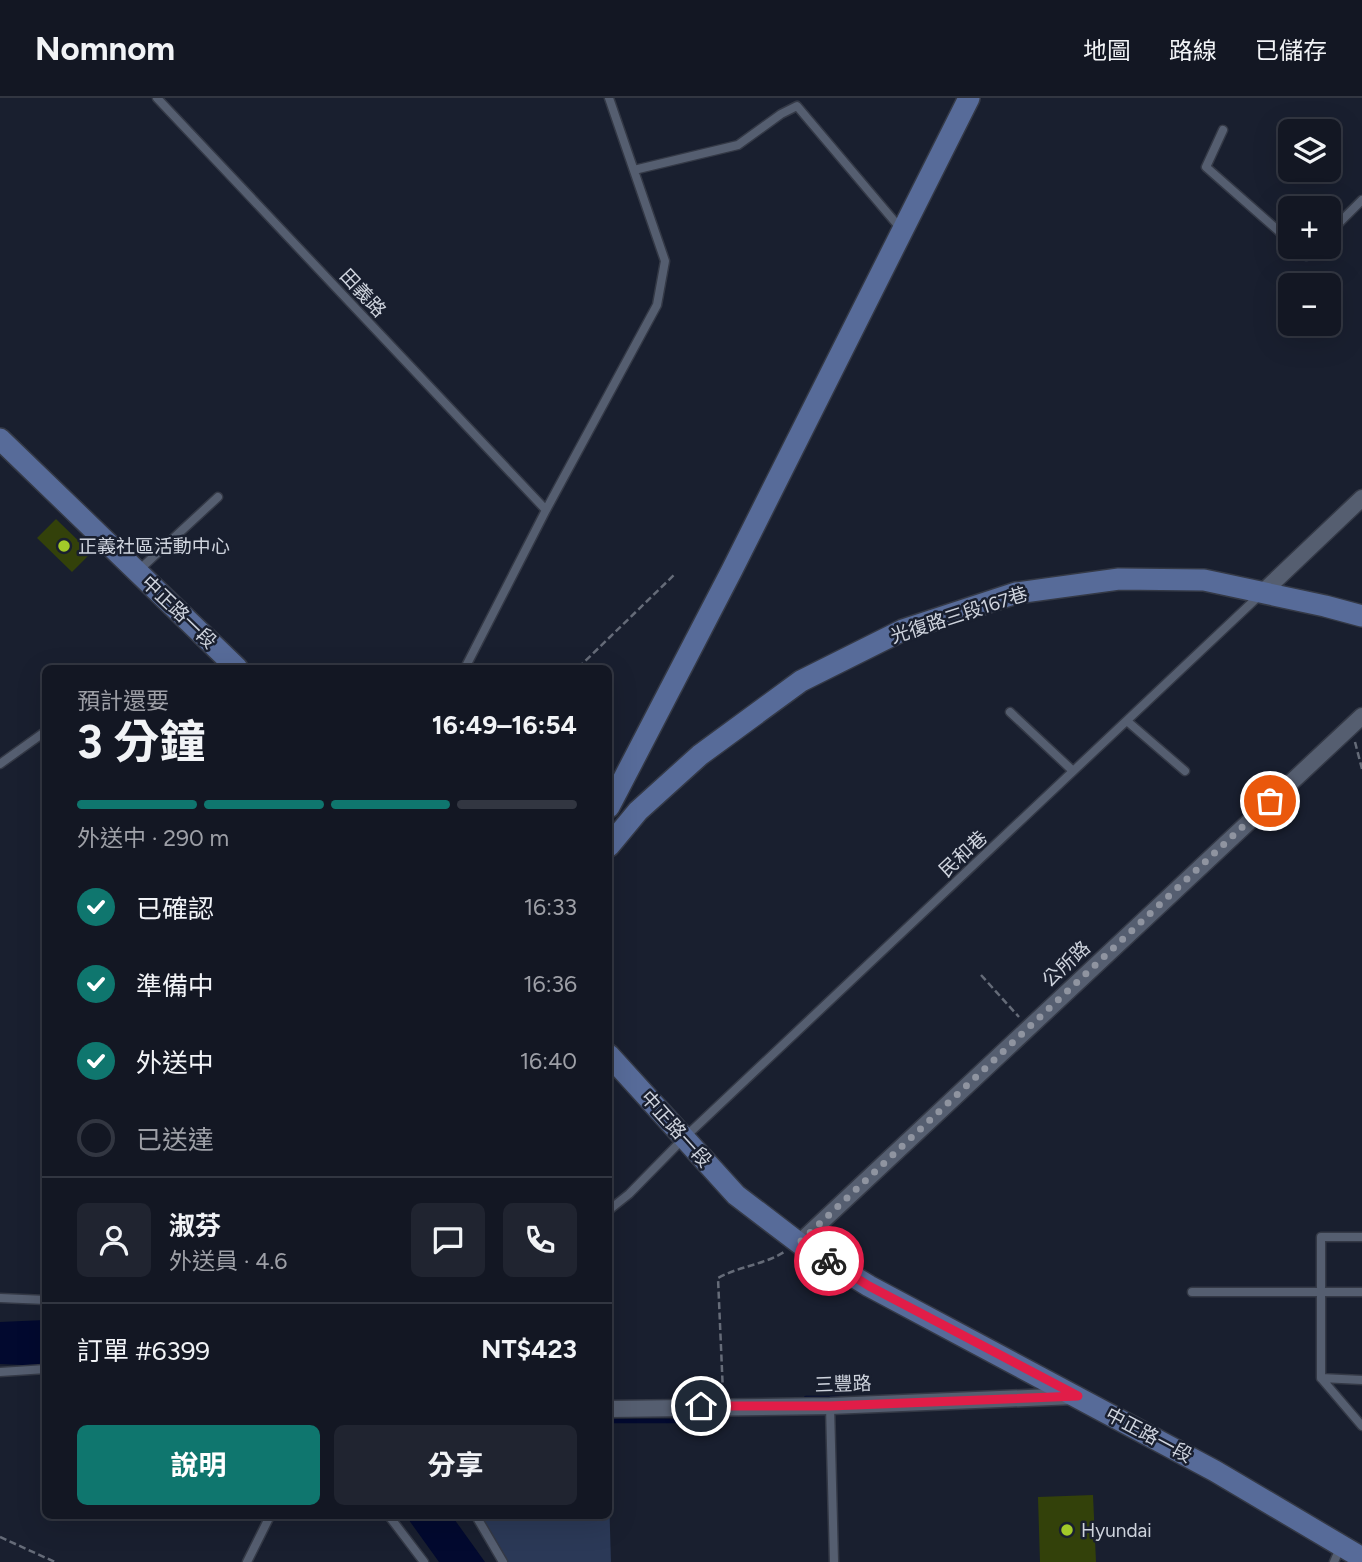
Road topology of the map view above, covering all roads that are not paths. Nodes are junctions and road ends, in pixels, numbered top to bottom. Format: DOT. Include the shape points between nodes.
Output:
graph roads {
  1 [pos="157,98"];
  2 [pos="609,98"];
  3 [pos="969,98"];
  4 [pos="1223,130"];
  5 [pos="634,170"];
  6 [pos="1362,201"];
  7 [pos="1341,221"];
  8 [pos="1278,230"];
  9 [pos="903,231"];
  10 [pos="0,439"];
  11 [pos="218,497"];
  12 [pos="1362,498"];
  13 [pos="546,510"];
  14 [pos="137,572"];
  15 [pos="1263,592"];
  16 [pos="1362,616"];
  17 [pos="234,665"];
  18 [pos="467,665"];
  19 [pos="1010,712"];
  20 [pos="1127,720"];
  21 [pos="1356,721"];
  22 [pos="42,735"];
  23 [pos="0,764"];
  24 [pos="1073,771"];
  25 [pos="1185,771"];
  26 [pos="612,801"];
  27 [pos="638,811"];
  28 [pos="612,842"];
  29 [pos="612,1058"];
  30 [pos="684,1138"];
  31 [pos="612,1208"];
  32 [pos="1362,1237"];
  33 [pos="799,1243"];
  34 [pos="1192,1292"];
  35 [pos="1362,1292"];
  36 [pos="1323,1293"];
  37 [pos="0,1298"];
  38 [pos="42,1300"];
  39 [pos="42,1369"];
  40 [pos="0,1372"];
  41 [pos="1321,1378"];
  42 [pos="1362,1380"];
  43 [pos="1078,1396"];
  44 [pos="830,1406"];
  45 [pos="612,1409"];
  46 [pos="1362,1426"];
  47 [pos="268,1519"];
  48 [pos="391,1519"];
  49 [pos="478,1519"];
  50 [pos="1338,1554"];
  51 [pos="1362,1558"];
  52 [pos="247,1562"];
  53 [pos="424,1562"];
  54 [pos="503,1562"];
  55 [pos="834,1562"];
  1 -- 13 [label="lane, 田義路"];
  2 -- 5 [label="lane"];
  3 -- 9 [label="street"];
  4 -- 8 [label="lane" via="1206,167"];
  5 -- 9 [label="lane" via="738,145 797,106"];
  5 -- 13 [label="lane" via="665,261 657,305"];
  6 -- 7 [label="lane"];
  9 -- 26 [label="street"];
  10 -- 14 [label="street, 中正路一段"];
  11 -- 14 [label="lane"];
  12 -- 15 [label="street"];
  13 -- 18 [label="lane"];
  14 -- 17 [label="street, 中正路一段"];
  15 -- 16 [label="street, 光復路三段167巷"];
  15 -- 20 [label="lane, 民和巷"];
  15 -- 27 [label="street, 光復路三段167巷" via="1204,580 1119,579 1016,593 903,630 801,681 699,755"];
  19 -- 24 [label="lane"];
  20 -- 24 [label="lane, 民和巷"];
  20 -- 25 [label="lane"];
  21 -- 33 [label="street, 公所路"];
  22 -- 23 [label="lane"];
  24 -- 30 [label="lane, 民和巷"];
  26 -- 27 [label="street"];
  27 -- 28 [label="street, 光復路三段167巷"];
  29 -- 30 [label="street, 中正路一段"];
  30 -- 31 [label="lane, 民和巷"];
  30 -- 33 [label="street, 中正路一段" via="736,1195"];
  32 -- 36 [label="lane" via="1321,1237"];
  33 -- 43 [label="street, 中正路一段" via="869,1286"];
  34 -- 36 [label="lane"];
  35 -- 36 [label="lane"];
  36 -- 41 [label="lane"];
  37 -- 38 [label="lane"];
  39 -- 40 [label="lane"];
  41 -- 42 [label="lane"];
  41 -- 46 [label="lane"];
  43 -- 44 [label="street, 三豐路"];
  43 -- 50 [label="street, 中正路一段" via="1215,1471"];
  44 -- 45 [label="street, 三豐路"];
  44 -- 55 [label="lane"];
  47 -- 52 [label="lane"];
  48 -- 53 [label="lane"];
  49 -- 54 [label="lane"];
  50 -- 51 [label="street, 中正路一段"];
}
